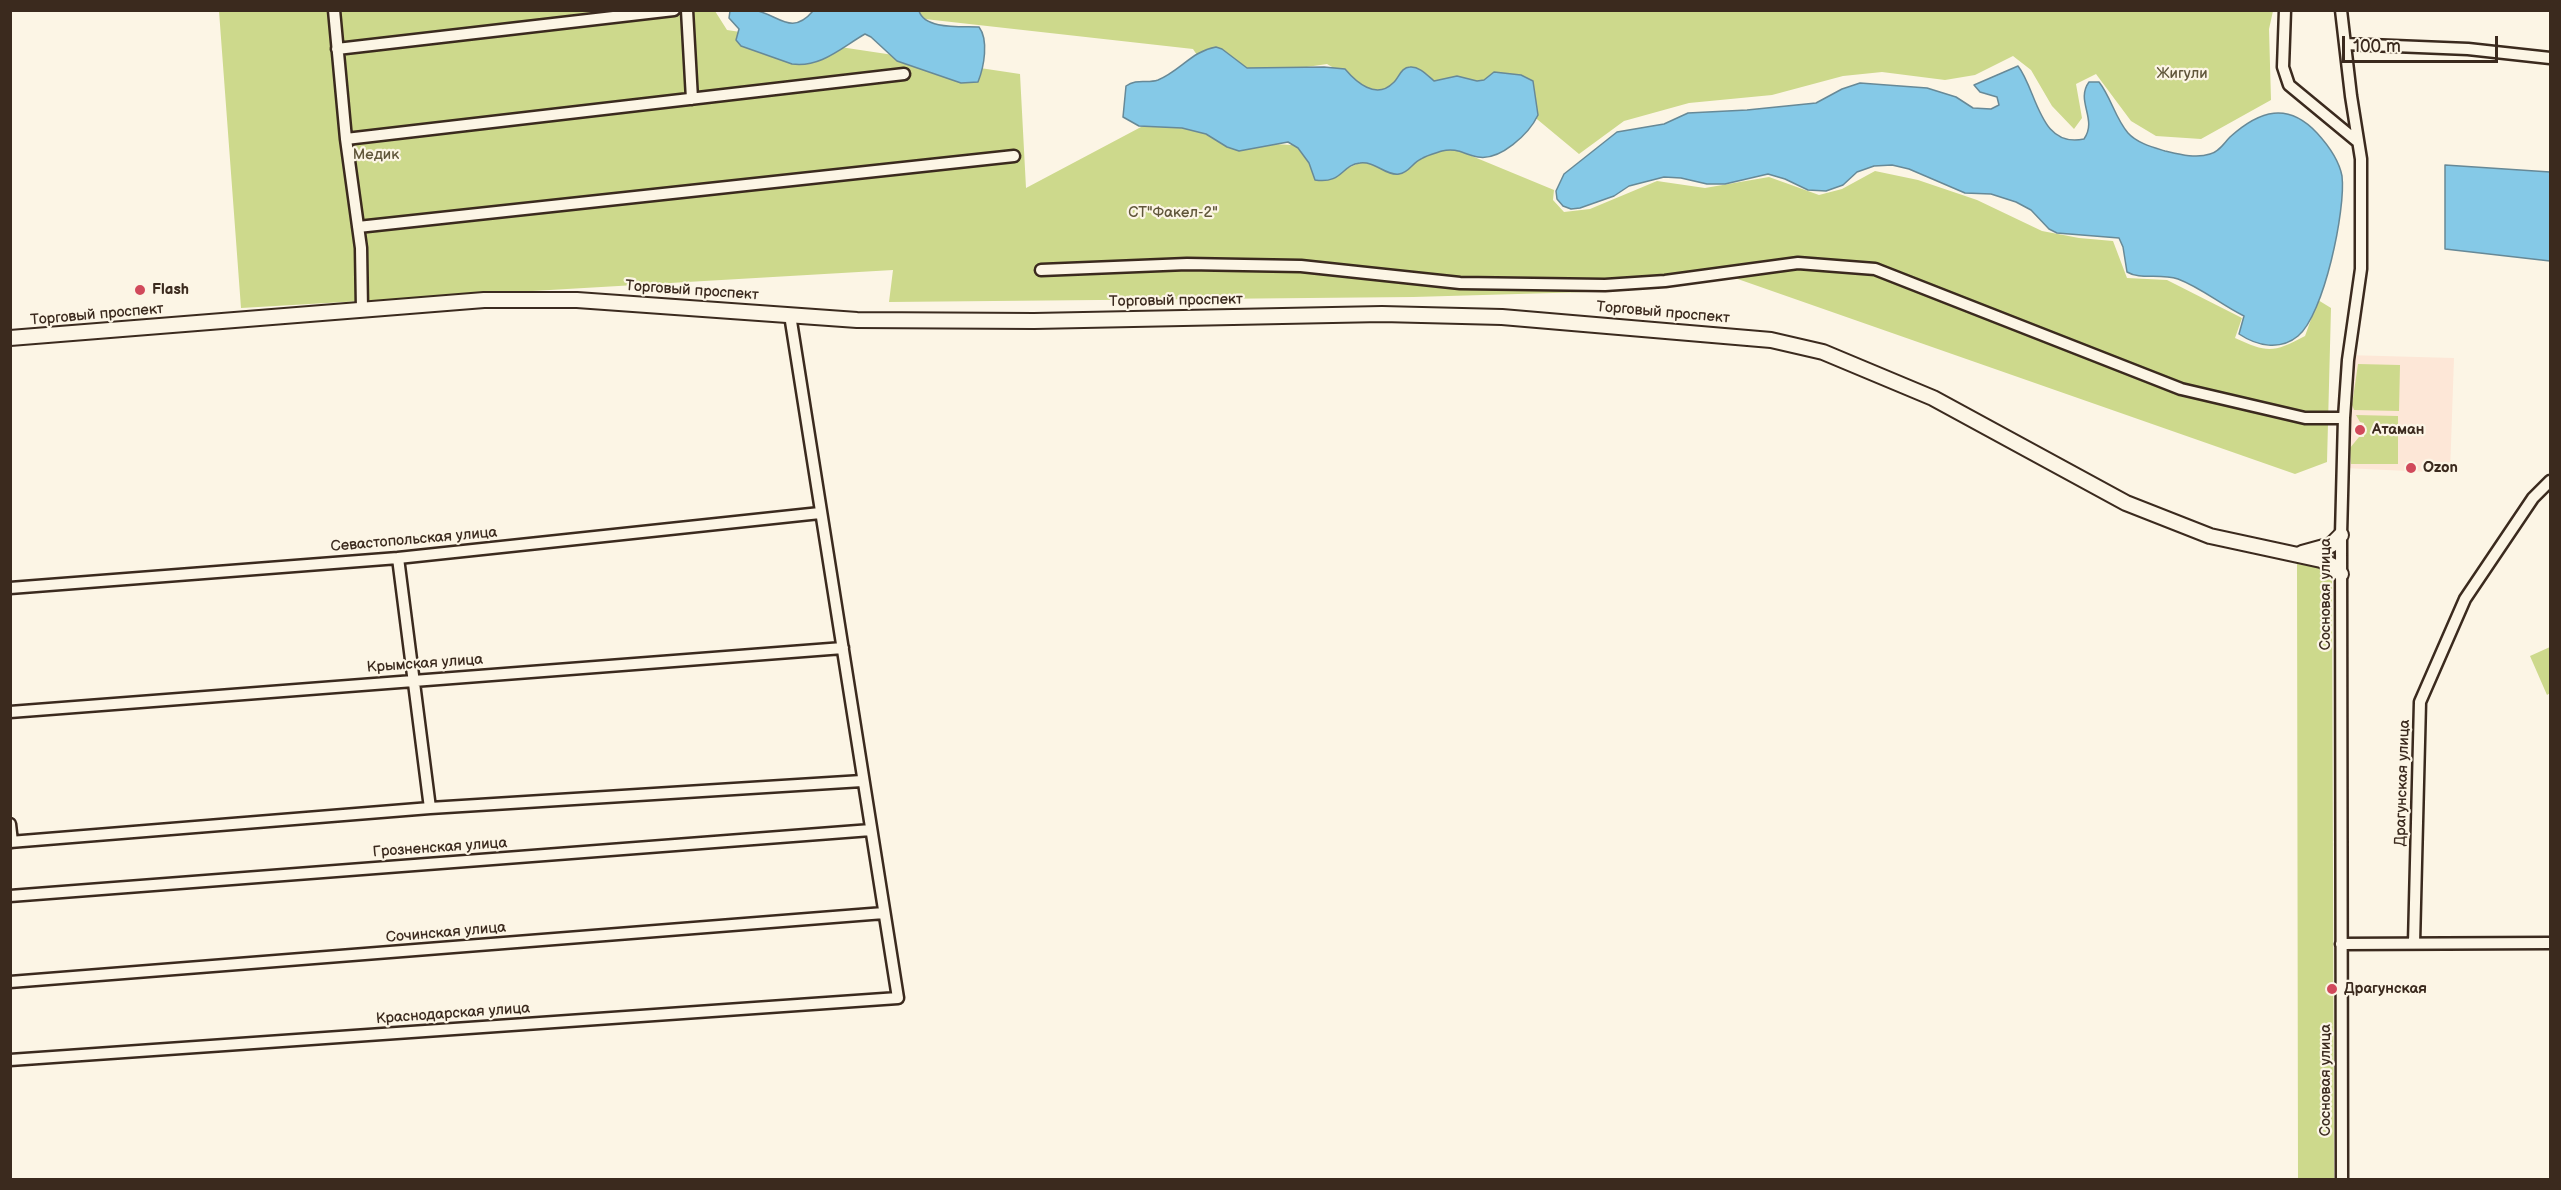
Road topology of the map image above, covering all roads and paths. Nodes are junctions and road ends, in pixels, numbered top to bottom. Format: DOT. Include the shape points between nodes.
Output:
graph roads {
  1 [pos="334,10"];
  2 [pos="674,10"];
  3 [pos="687,10"];
  4 [pos="2285,10"];
  5 [pos="2341,10"];
  6 [pos="2345,44"];
  7 [pos="337,49"];
  8 [pos="2550,58"];
  9 [pos="904,74"];
  10 [pos="692,99"];
  11 [pos="346,139"];
  12 [pos="2358,142"];
  13 [pos="1014,156"];
  14 [pos="358,226"];
  15 [pos="1041,270"];
  16 [pos="362,309"];
  17 [pos="790,315"];
  18 [pos="10,338"];
  19 [pos="2344,418"];
  20 [pos="2550,481"];
  21 [pos="820,513"];
  22 [pos="2341,535"];
  23 [pos="2297,553"];
  24 [pos="398,558"];
  25 [pos="2341,574"];
  26 [pos="10,588"];
  27 [pos="843,648"];
  28 [pos="414,680"];
  29 [pos="10,711"];
  30 [pos="862,781"];
  31 [pos="430,808"];
  32 [pos="10,824"];
  33 [pos="871,831"];
  34 [pos="11,842"];
  35 [pos="10,896"];
  36 [pos="884,913"];
  37 [pos="2414,943"];
  38 [pos="2550,943"];
  39 [pos="2341,944"];
  40 [pos="10,982"];
  41 [pos="10,1060"];
  42 [pos="2342,1179"];
  1 -- 7 [label="street"];
  2 -- 7 [label="street"];
  3 -- 10 [label="street"];
  4 -- 12 [label="street" via="2283,67 2289,85"];
  5 -- 6 [label="street, Сосновая улица"];
  6 -- 8 [label="street" via="2468,48"];
  6 -- 12 [label="street, Сосновая улица"];
  7 -- 11 [label="street"];
  9 -- 10 [label="street"];
  10 -- 11 [label="street"];
  11 -- 14 [label="street"];
  12 -- 19 [label="street, Сосновая улица" via="2361,269"];
  13 -- 14 [label="street"];
  14 -- 16 [label="street"];
  15 -- 19 [label="street" via="1187,264 1301,266 1460,283 1605,285 1798,263 1875,268 2181,389 2305,418"];
  16 -- 17 [label="street, Торговый проспект" via="484,300 577,300"];
  16 -- 18 [label="street, Торговый проспект"];
  17 -- 21 [label="street"];
  17 -- 23 [label="street, Торговый проспект" via="857,320 1034,321 1394,314 1571,322 1771,340 1823,352 1933,398 2126,503 2210,536"];
  19 -- 22 [label="street, Сосновая улица"];
  20 -- 37 [label="street, Драгунская улица" via="2465,598 2420,702"];
  21 -- 24 [label="street, Севастопольская улица"];
  21 -- 27 [label="street"];
  22 -- 23 [label="street" via="2331,545"];
  22 -- 25 [label="street, Сосновая улица"];
  23 -- 25 [label="street, Торговый проспект" via="2321,560"];
  24 -- 26 [label="street, Севастопольская улица"];
  24 -- 28 [label="street"];
  25 -- 39 [label="street, Сосновая улица"];
  27 -- 28 [label="street, Крымская улица"];
  27 -- 30 [label="street"];
  28 -- 29 [label="street, Крымская улица"];
  28 -- 31 [label="street"];
  30 -- 31 [label="street"];
  30 -- 33 [label="street"];
  31 -- 34 [label="street"];
  32 -- 34 [label="street"];
  33 -- 35 [label="street, Грозненская улица"];
  33 -- 36 [label="street"];
  36 -- 40 [label="street, Сочинская улица"];
  36 -- 41 [label="street, Краснодарская улица" via="898,998"];
  37 -- 38 [label="street"];
  37 -- 39 [label="street"];
  39 -- 42 [label="street, Сосновая улица"];
}
